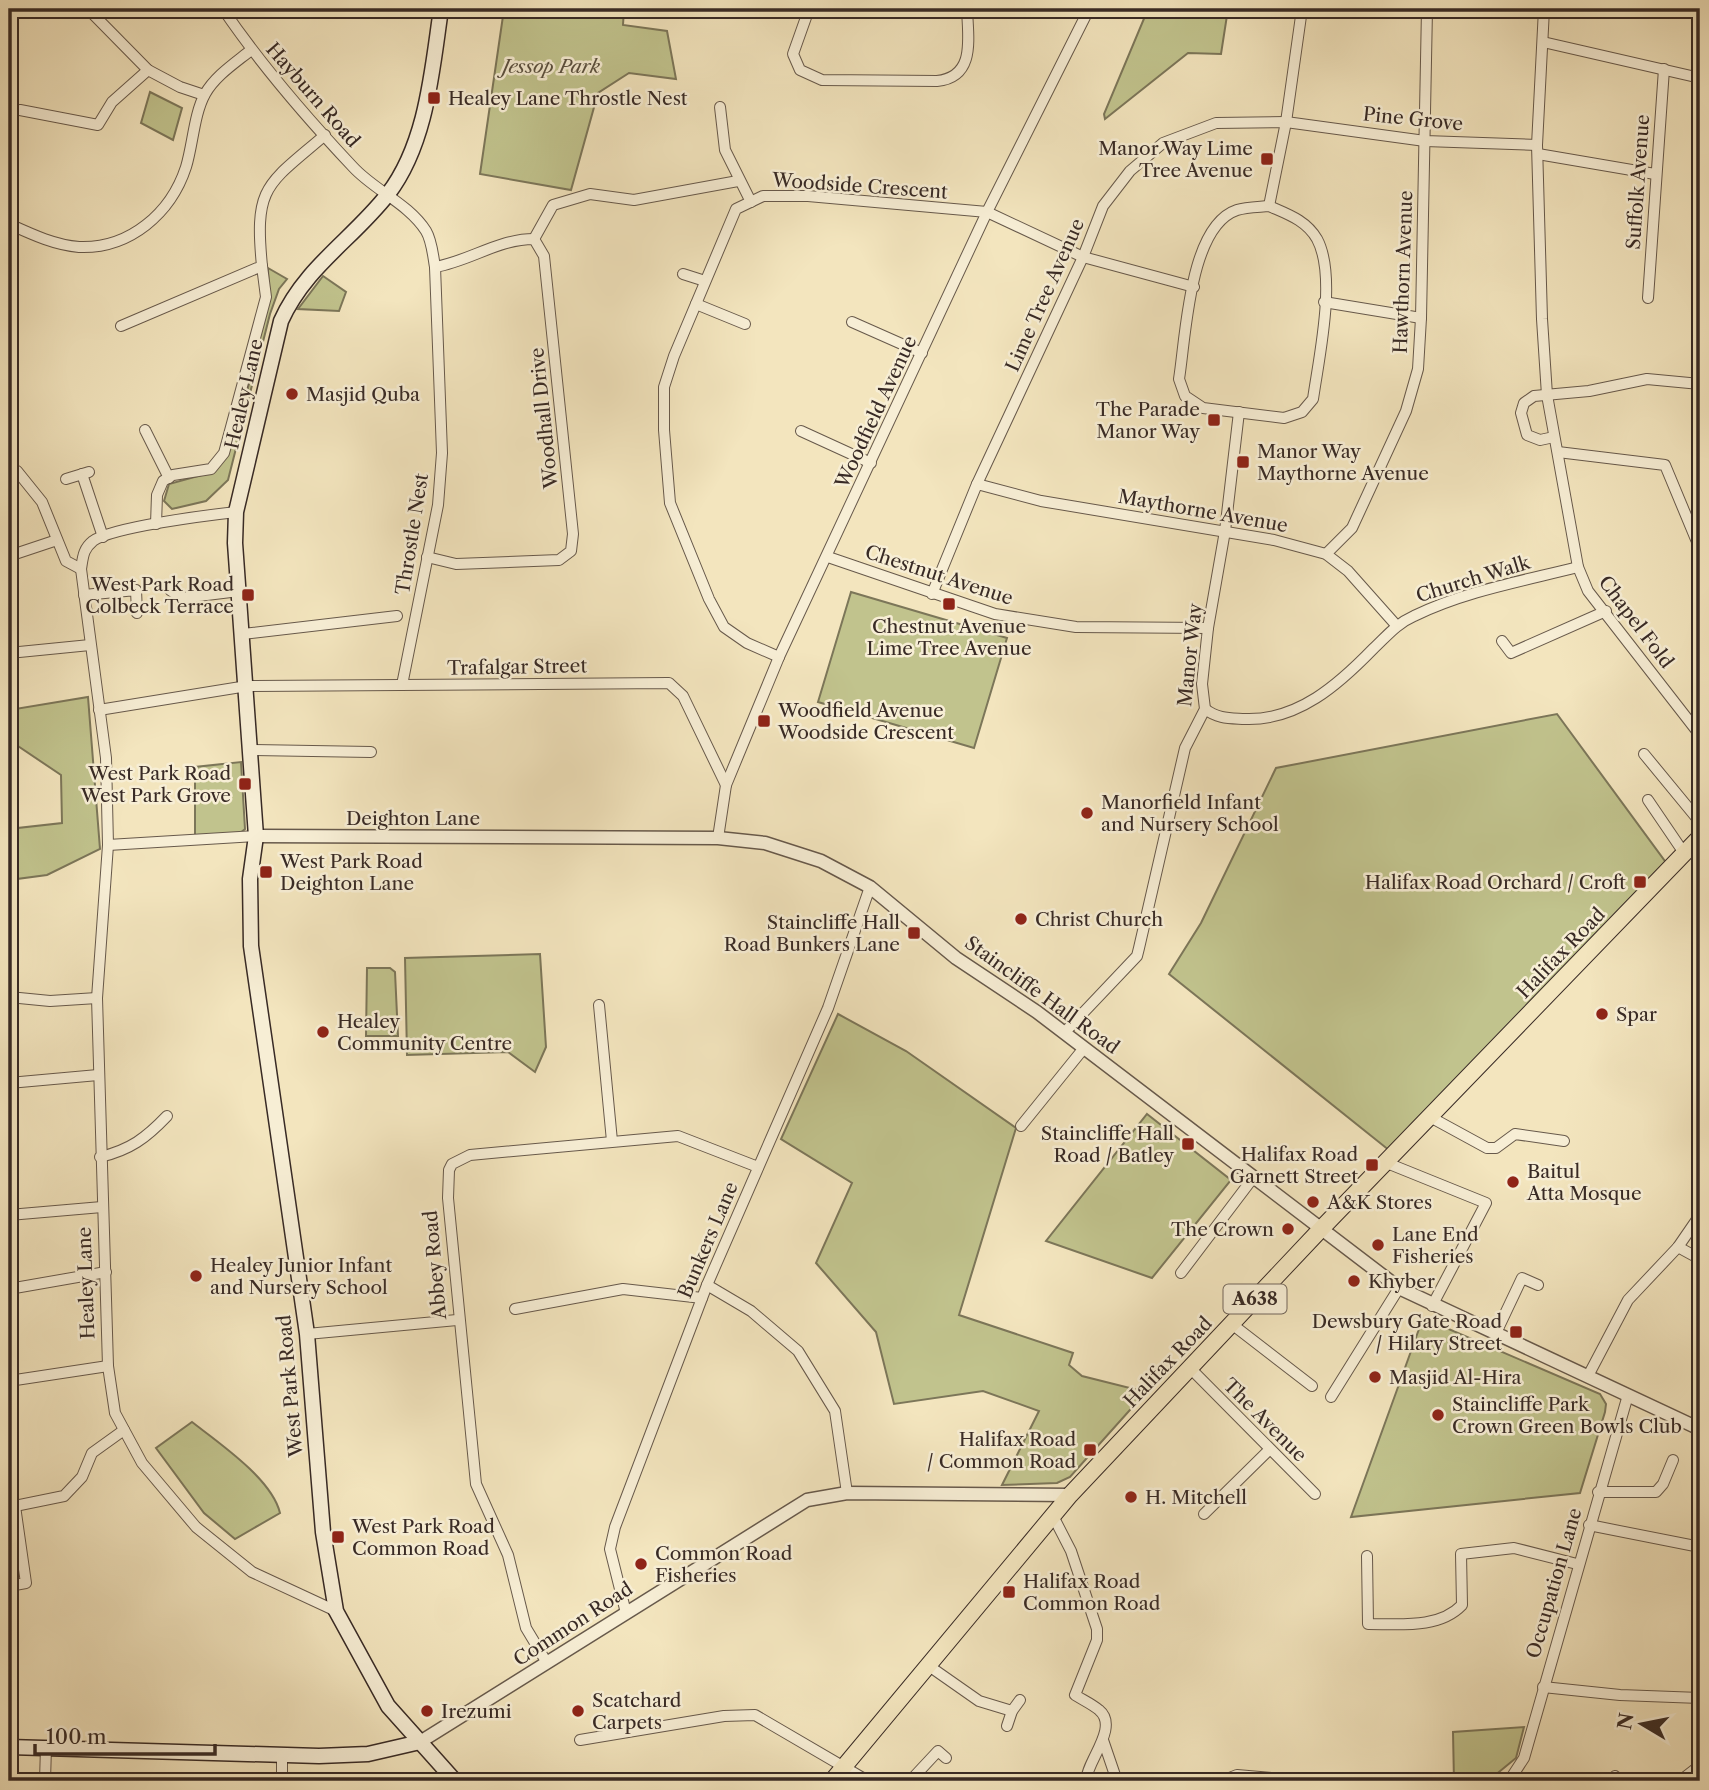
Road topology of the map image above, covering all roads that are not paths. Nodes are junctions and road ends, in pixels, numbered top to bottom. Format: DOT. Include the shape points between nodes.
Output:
graph roads {
  1 [pos="89,9"];
  2 [pos="223,9"];
  3 [pos="441,9"];
  4 [pos="808,9"];
  5 [pos="967,9"];
  6 [pos="1089,9"];
  7 [pos="1302,9"];
  8 [pos="1427,9"];
  9 [pos="1544,9"];
  10 [pos="1544,42"];
  11 [pos="251,50"];
  12 [pos="1664,69"];
  13 [pos="148,70"];
  14 [pos="1700,78"];
  15 [pos="204,95"];
  16 [pos="720,107"];
  17 [pos="20,110"];
  18 [pos="1286,122"];
  19 [pos="325,135"];
  20 [pos="1425,141"];
  21 [pos="1538,149"];
  22 [pos="1655,174"];
  23 [pos="738,181"];
  24 [pos="387,196"];
  25 [pos="751,202"];
  26 [pos="1269,206"];
  27 [pos="987,212"];
  28 [pos="9,224"];
  29 [pos="534,239"];
  30 [pos="1083,257"];
  31 [pos="262,266"];
  32 [pos="435,267"];
  33 [pos="683,274"];
  34 [pos="705,281"];
  35 [pos="1194,287"];
  36 [pos="1648,298"];
  37 [pos="1324,302"];
  38 [pos="696,304"];
  39 [pos="1421,318"];
  40 [pos="852,322"];
  41 [pos="746,324"];
  42 [pos="121,327"];
  43 [pos="922,353"];
  44 [pos="1700,384"];
  45 [pos="1547,395"];
  46 [pos="1239,412"];
  47 [pos="145,430"];
  48 [pos="801,431"];
  49 [pos="1554,437"];
  50 [pos="1558,452"];
  51 [pos="871,463"];
  52 [pos="9,470"];
  53 [pos="169,478"];
  54 [pos="66,479"];
  55 [pos="977,484"];
  56 [pos="236,512"];
  57 [pos="156,524"];
  58 [pos="1225,531"];
  59 [pos="103,537"];
  60 [pos="57,540"];
  61 [pos="1700,549"];
  62 [pos="1326,554"];
  63 [pos="9,556"];
  64 [pos="427,557"];
  65 [pos="828,557"];
  66 [pos="1578,567"];
  67 [pos="81,569"];
  68 [pos="170,590"];
  69 [pos="239,591"];
  70 [pos="932,594"];
  71 [pos="84,595"];
  72 [pos="1606,611"];
  73 [pos="137,613"];
  74 [pos="397,616"];
  75 [pos="1396,625"];
  76 [pos="1208,628"];
  77 [pos="243,634"];
  78 [pos="1502,641"];
  79 [pos="90,645"];
  80 [pos="9,653"];
  81 [pos="779,657"];
  82 [pos="402,685"];
  83 [pos="247,686"];
  84 [pos="99,709"];
  85 [pos="1205,709"];
  86 [pos="1700,735"];
  87 [pos="251,750"];
  88 [pos="371,751"];
  89 [pos="1644,754"];
  90 [pos="726,785"];
  91 [pos="1648,800"];
  92 [pos="1700,822"];
  93 [pos="256,836"];
  94 [pos="1700,837"];
  95 [pos="719,838"];
  96 [pos="108,845"];
  97 [pos="1684,853"];
  98 [pos="870,887"];
  99 [pos="9,997"];
  100 [pos="97,998"];
  101 [pos="599,1005"];
  102 [pos="1064,1033"];
  103 [pos="1084,1048"];
  104 [pos="98,1075"];
  105 [pos="9,1083"];
  106 [pos="167,1116"];
  107 [pos="1432,1118"];
  108 [pos="1021,1126"];
  109 [pos="612,1141"];
  110 [pos="1564,1141"];
  111 [pos="100,1157"];
  112 [pos="1387,1163"];
  113 [pos="758,1167"];
  114 [pos="1253,1178"];
  115 [pos="102,1207"];
  116 [pos="9,1215"];
  117 [pos="1700,1215"];
  118 [pos="1320,1230"];
  119 [pos="1678,1247"];
  120 [pos="1700,1259"];
  121 [pos="106,1272"];
  122 [pos="1181,1273"];
  123 [pos="707,1285"];
  124 [pos="1538,1285"];
  125 [pos="1399,1288"];
  126 [pos="9,1289"];
  127 [pos="702,1298"];
  128 [pos="1432,1306"];
  129 [pos="515,1309"];
  130 [pos="457,1320"];
  131 [pos="1233,1325"];
  132 [pos="307,1334"];
  133 [pos="1495,1335"];
  134 [pos="108,1366"];
  135 [pos="1191,1369"];
  136 [pos="1588,1376"];
  137 [pos="9,1381"];
  138 [pos="1312,1386"];
  139 [pos="1628,1395"];
  140 [pos="1331,1398"];
  141 [pos="1700,1429"];
  142 [pos="124,1430"];
  143 [pos="1269,1450"];
  144 [pos="1673,1460"];
  145 [pos="1598,1492"];
  146 [pos="846,1493"];
  147 [pos="1315,1494"];
  148 [pos="1070,1495"];
  149 [pos="12,1504"];
  150 [pos="1204,1514"];
  151 [pos="1053,1516"];
  152 [pos="1589,1525"];
  153 [pos="1700,1547"];
  154 [pos="1367,1556"];
  155 [pos="1577,1564"];
  156 [pos="9,1586"];
  157 [pos="336,1611"];
  158 [pos="626,1613"];
  159 [pos="547,1663"];
  160 [pos="929,1666"];
  161 [pos="1543,1687"];
  162 [pos="1700,1698"];
  163 [pos="1020,1700"];
  164 [pos="1012,1711"];
  165 [pos="1007,1726"];
  166 [pos="580,1740"];
  167 [pos="1103,1740"];
  168 [pos="420,1742"];
  169 [pos="9,1747"];
  170 [pos="46,1747"];
  171 [pos="282,1756"];
  172 [pos="946,1758"];
  173 [pos="846,1767"];
  174 [pos="1698,1767"];
  175 [pos="1280,1779"];
  176 [pos="45,1781"];
  177 [pos="282,1781"];
  178 [pos="455,1781"];
  179 [pos="832,1781"];
  180 [pos="868,1781"];
  181 [pos="910,1781"];
  182 [pos="1086,1781"];
  183 [pos="1117,1781"];
  184 [pos="1222,1781"];
  185 [pos="1304,1781"];
  186 [pos="1512,1781"];
  187 [pos="1680,1781"];
  1 -- 13 [label="street"];
  2 -- 11 [label="street, Hayburn Road"];
  3 -- 24 [label="main road, Healey Lane" via="429,90 412,151"];
  4 -- 5 [label="street" via="793,54 800,70 822,80 924,81 948,80 960,73 969,51"];
  6 -- 27 [label="street, Woodfield Avenue"];
  7 -- 18 [label="street"];
  8 -- 20 [label="street, Hawthorn Avenue"];
  9 -- 10 [label="street, Chapel Fold"];
  10 -- 12 [label="street"];
  10 -- 21 [label="street, Chapel Fold"];
  11 -- 15 [label="street"];
  11 -- 19 [label="street, Hayburn Road"];
  12 -- 14 [label="street"];
  12 -- 22 [label="street, Suffolk Avenue"];
  13 -- 15 [label="street"];
  13 -- 17 [label="street" via="112,102 98,125"];
  15 -- 28 [label="street" via="179,187 142,230 108,243 77,247 42,239"];
  16 -- 23 [label="street" via="725,150"];
  18 -- 20 [label="street, Pine Grove"];
  18 -- 26 [label="street"];
  18 -- 30 [label="street, Lime Tree Avenue" via="1216,123 1163,143 1130,172 1103,205"];
  19 -- 24 [label="street, Hayburn Road"];
  19 -- 31 [label="street" via="278,176 263,197 258,224"];
  20 -- 21 [label="street, Pine Grove"];
  20 -- 39 [label="street, Hawthorn Avenue"];
  21 -- 22 [label="street, Pine Grove"];
  21 -- 45 [label="street, Chapel Fold"];
  22 -- 36 [label="street, Suffolk Avenue"];
  23 -- 25 [label="street"];
  23 -- 29 [label="street" via="634,200 590,194 553,205"];
  24 -- 32 [label="street, Throstle Nest" via="426,231"];
  24 -- 56 [label="main road, Healey Lane" via="292,296 281,321"];
  25 -- 27 [label="street, Woodside Crescent" via="763,196 807,196"];
  25 -- 34 [label="street, Woodside Crescent" via="736,209"];
  26 -- 35 [label="street" via="1235,211 1216,223 1205,240"];
  26 -- 37 [label="street" via="1299,219 1316,238 1326,262"];
  27 -- 30 [label="street"];
  27 -- 43 [label="street, Woodfield Avenue"];
  29 -- 32 [label="street" via="513,239 461,262"];
  29 -- 64 [label="street, Woodhall Drive" via="544,256 573,534 571,551 559,560 536,562 456,564"];
  30 -- 35 [label="street"];
  30 -- 55 [label="street, Lime Tree Avenue"];
  31 -- 42 [label="street"];
  31 -- 53 [label="street" via="266,297 224,453 211,468"];
  32 -- 64 [label="street, Throstle Nest" via="442,453"];
  33 -- 34 [label="street"];
  34 -- 38 [label="street, Woodside Crescent"];
  35 -- 46 [label="street" via="1179,379 1185,396 1203,408"];
  37 -- 39 [label="street"];
  37 -- 46 [label="street" via="1313,399 1302,412 1284,418"];
  38 -- 41 [label="street"];
  38 -- 81 [label="street, Woodside Crescent" via="664,387 670,503 724,627"];
  39 -- 62 [label="street, Hawthorn Avenue" via="1418,369 1406,411 1352,528"];
  40 -- 43 [label="street"];
  43 -- 51 [label="street, Woodfield Avenue"];
  44 -- 45 [label="street" via="1647,379"];
  45 -- 49 [label="street, Chapel Fold"];
  45 -- 49 [label="street" via="1524,403 1523,426 1527,435 1540,440"];
  46 -- 58 [label="street, Manor Way"];
  47 -- 53 [label="street"];
  48 -- 51 [label="street"];
  49 -- 50 [label="street, Chapel Fold"];
  50 -- 61 [label="street" via="1665,466"];
  50 -- 66 [label="street, Chapel Fold"];
  51 -- 65 [label="street, Woodfield Avenue"];
  52 -- 60 [label="street" via="17,471 42,502"];
  53 -- 57 [label="street" via="158,495"];
  54 -- 59 [label="street" via="86,473"];
  55 -- 58 [label="street, Maythorne Avenue" via="1041,502"];
  55 -- 70 [label="street, Lime Tree Avenue"];
  56 -- 57 [label="street"];
  56 -- 69 [label="main road, Healey Lane"];
  57 -- 59 [label="street"];
  58 -- 62 [label="street, Maythorne Avenue"];
  58 -- 76 [label="street, Manor Way"];
  59 -- 67 [label="street" via="84,550"];
  60 -- 63 [label="street"];
  60 -- 67 [label="street" via="66,561"];
  62 -- 75 [label="street, Maythorne Avenue" via="1348,571"];
  64 -- 82 [label="street, Throstle Nest"];
  65 -- 70 [label="street, Chestnut Avenue"];
  65 -- 81 [label="street, Woodfield Avenue"];
  66 -- 72 [label="street, Chapel Fold" via="1588,591"];
  66 -- 75 [label="street, Church Walk" via="1477,592"];
  67 -- 71 [label="street, Healey Lane"];
  68 -- 69 [label="street" via="183,598"];
  69 -- 77 [label="main road, Healey Lane"];
  70 -- 76 [label="street, Chestnut Avenue" via="995,614 1076,627"];
  71 -- 73 [label="street" via="136,590"];
  71 -- 79 [label="street, Healey Lane"];
  72 -- 78 [label="street" via="1511,653"];
  72 -- 86 [label="street, Chapel Fold"];
  74 -- 77 [label="street"];
  75 -- 85 [label="street, Church Walk" via="1332,689 1303,704 1252,719 1220,718"];
  76 -- 85 [label="street, Manor Way" via="1202,684"];
  77 -- 83 [label="main road, Healey Lane"];
  79 -- 80 [label="street"];
  79 -- 84 [label="street, Healey Lane"];
  81 -- 90 [label="street, Woodfield Avenue"];
  82 -- 83 [label="street, Trafalgar Street"];
  82 -- 90 [label="street, Trafalgar Street" via="669,683 683,696"];
  83 -- 84 [label="street, Trafalgar Street"];
  83 -- 87 [label="main road, Healey Lane"];
  84 -- 96 [label="street, Healey Lane" via="106,758"];
  85 -- 102 [label="street, Manor Way" via="1185,748 1137,956"];
  87 -- 88 [label="street"];
  87 -- 93 [label="main road, Healey Lane"];
  89 -- 92 [label="street"];
  90 -- 95 [label="street, Woodfield Avenue"];
  91 -- 97 [label="street"];
  93 -- 95 [label="street, Deighton Lane"];
  93 -- 96 [label="street, Deighton Lane"];
  93 -- 132 [label="main road, West Park Road" via="250,879 251,946"];
  94 -- 97 [label="main road, Halifax Road / A638"];
  95 -- 98 [label="street, Staincliffe Hall Road" via="765,843 821,861"];
  96 -- 100 [label="street, Healey Lane"];
  97 -- 107 [label="main road, Halifax Road / A638"];
  98 -- 102 [label="street, Staincliffe Hall Road" via="956,958"];
  98 -- 113 [label="street, Bunkers Lane" via="828,1008"];
  99 -- 100 [label="street" via="50,1001"];
  100 -- 104 [label="street, Healey Lane"];
  101 -- 109 [label="street"];
  102 -- 103 [label="street, Staincliffe Hall Road"];
  103 -- 108 [label="street"];
  103 -- 114 [label="street, Staincliffe Hall Road"];
  104 -- 105 [label="street"];
  104 -- 111 [label="street, Healey Lane"];
  106 -- 111 [label="street" via="144,1140"];
  107 -- 110 [label="street" via="1488,1147 1496,1148 1515,1134"];
  107 -- 112 [label="main road, Halifax Road / A638"];
  109 -- 113 [label="street, Abbey Road" via="678,1136"];
  109 -- 130 [label="street, Abbey Road" via="470,1154 452,1164 447,1198"];
  111 -- 115 [label="street, Healey Lane"];
  112 -- 118 [label="main road, Halifax Road / A638"];
  112 -- 128 [label="street" via="1486,1203"];
  113 -- 123 [label="street, Bunkers Lane"];
  114 -- 118 [label="street, Staincliffe Hall Road"];
  114 -- 122 [label="street"];
  115 -- 116 [label="street"];
  115 -- 121 [label="street, Healey Lane"];
  117 -- 119 [label="street"];
  118 -- 125 [label="street, Staincliffe Hall Road"];
  118 -- 131 [label="main road, Halifax Road / A638"];
  119 -- 120 [label="street"];
  119 -- 136 [label="street" via="1628,1300"];
  121 -- 126 [label="street"];
  121 -- 134 [label="street, Healey Lane"];
  123 -- 127 [label="street, Bunkers Lane"];
  123 -- 146 [label="street" via="751,1311 798,1351 835,1411"];
  124 -- 133 [label="street" via="1522,1278"];
  125 -- 128 [label="street, Staincliffe Hall Road"];
  125 -- 140 [label="street"];
  127 -- 129 [label="street" via="623,1289"];
  127 -- 158 [label="street, Bunkers Lane" via="615,1527 610,1549"];
  128 -- 133 [label="street, Staincliffe Hall Road"];
  130 -- 132 [label="street"];
  130 -- 159 [label="street, Abbey Road" via="476,1484 508,1555 526,1628"];
  131 -- 135 [label="main road, Halifax Road / A638"];
  131 -- 138 [label="street"];
  132 -- 157 [label="main road, West Park Road" via="323,1532"];
  133 -- 136 [label="street, Staincliffe Hall Road"];
  134 -- 137 [label="street"];
  134 -- 142 [label="street, Healey Lane" via="115,1413"];
  135 -- 143 [label="street, The Avenue"];
  135 -- 148 [label="main road, Halifax Road / A638"];
  136 -- 139 [label="street, Staincliffe Hall Road"];
  139 -- 141 [label="street, Staincliffe Hall Road"];
  139 -- 145 [label="street, Occupation Lane"];
  142 -- 149 [label="street" via="92,1453 82,1477 64,1496"];
  142 -- 157 [label="street, Healey Lane" via="142,1463 196,1527 252,1572"];
  143 -- 147 [label="street, The Avenue"];
  143 -- 150 [label="street"];
  144 -- 145 [label="street" via="1656,1492"];
  145 -- 152 [label="street, Occupation Lane"];
  146 -- 148 [label="street, Common Road"];
  146 -- 158 [label="street, Common Road" via="807,1500 782,1513"];
  148 -- 151 [label="main road, Halifax Road / A638"];
  149 -- 156 [label="street" via="26,1583"];
  151 -- 160 [label="main road, Halifax Road / A638"];
  151 -- 167 [label="street" via="1071,1551 1097,1629 1075,1695 1101,1711"];
  152 -- 153 [label="street"];
  152 -- 155 [label="street, Occupation Lane"];
  154 -- 155 [label="street" via="1368,1624 1421,1623 1450,1617 1462,1605 1461,1554 1514,1548"];
  155 -- 161 [label="street, Occupation Lane"];
  157 -- 168 [label="main road, West Park Road" via="387,1706"];
  158 -- 159 [label="street, Common Road"];
  159 -- 168 [label="street, Common Road"];
  160 -- 164 [label="street" via="979,1701"];
  160 -- 173 [label="main road, Halifax Road / A638"];
  161 -- 162 [label="street"];
  161 -- 186 [label="street, Occupation Lane" via="1524,1758"];
  163 -- 164 [label="street"];
  164 -- 165 [label="street"];
  166 -- 173 [label="street" via="755,1715"];
  167 -- 182 [label="street"];
  167 -- 183 [label="street"];
  168 -- 171 [label="main road" via="368,1754"];
  168 -- 178 [label="main road, West Park Road"];
  169 -- 170 [label="main road"];
  170 -- 171 [label="main road"];
  170 -- 176 [label="street"];
  171 -- 177 [label="street"];
  172 -- 181 [label="street" via="938,1751"];
  173 -- 179 [label="main road, Halifax Road / A638"];
  173 -- 180 [label="street"];
  174 -- 187 [label="street"];
  175 -- 184 [label="street" via="1237,1775"];
  175 -- 185 [label="street"];
}
